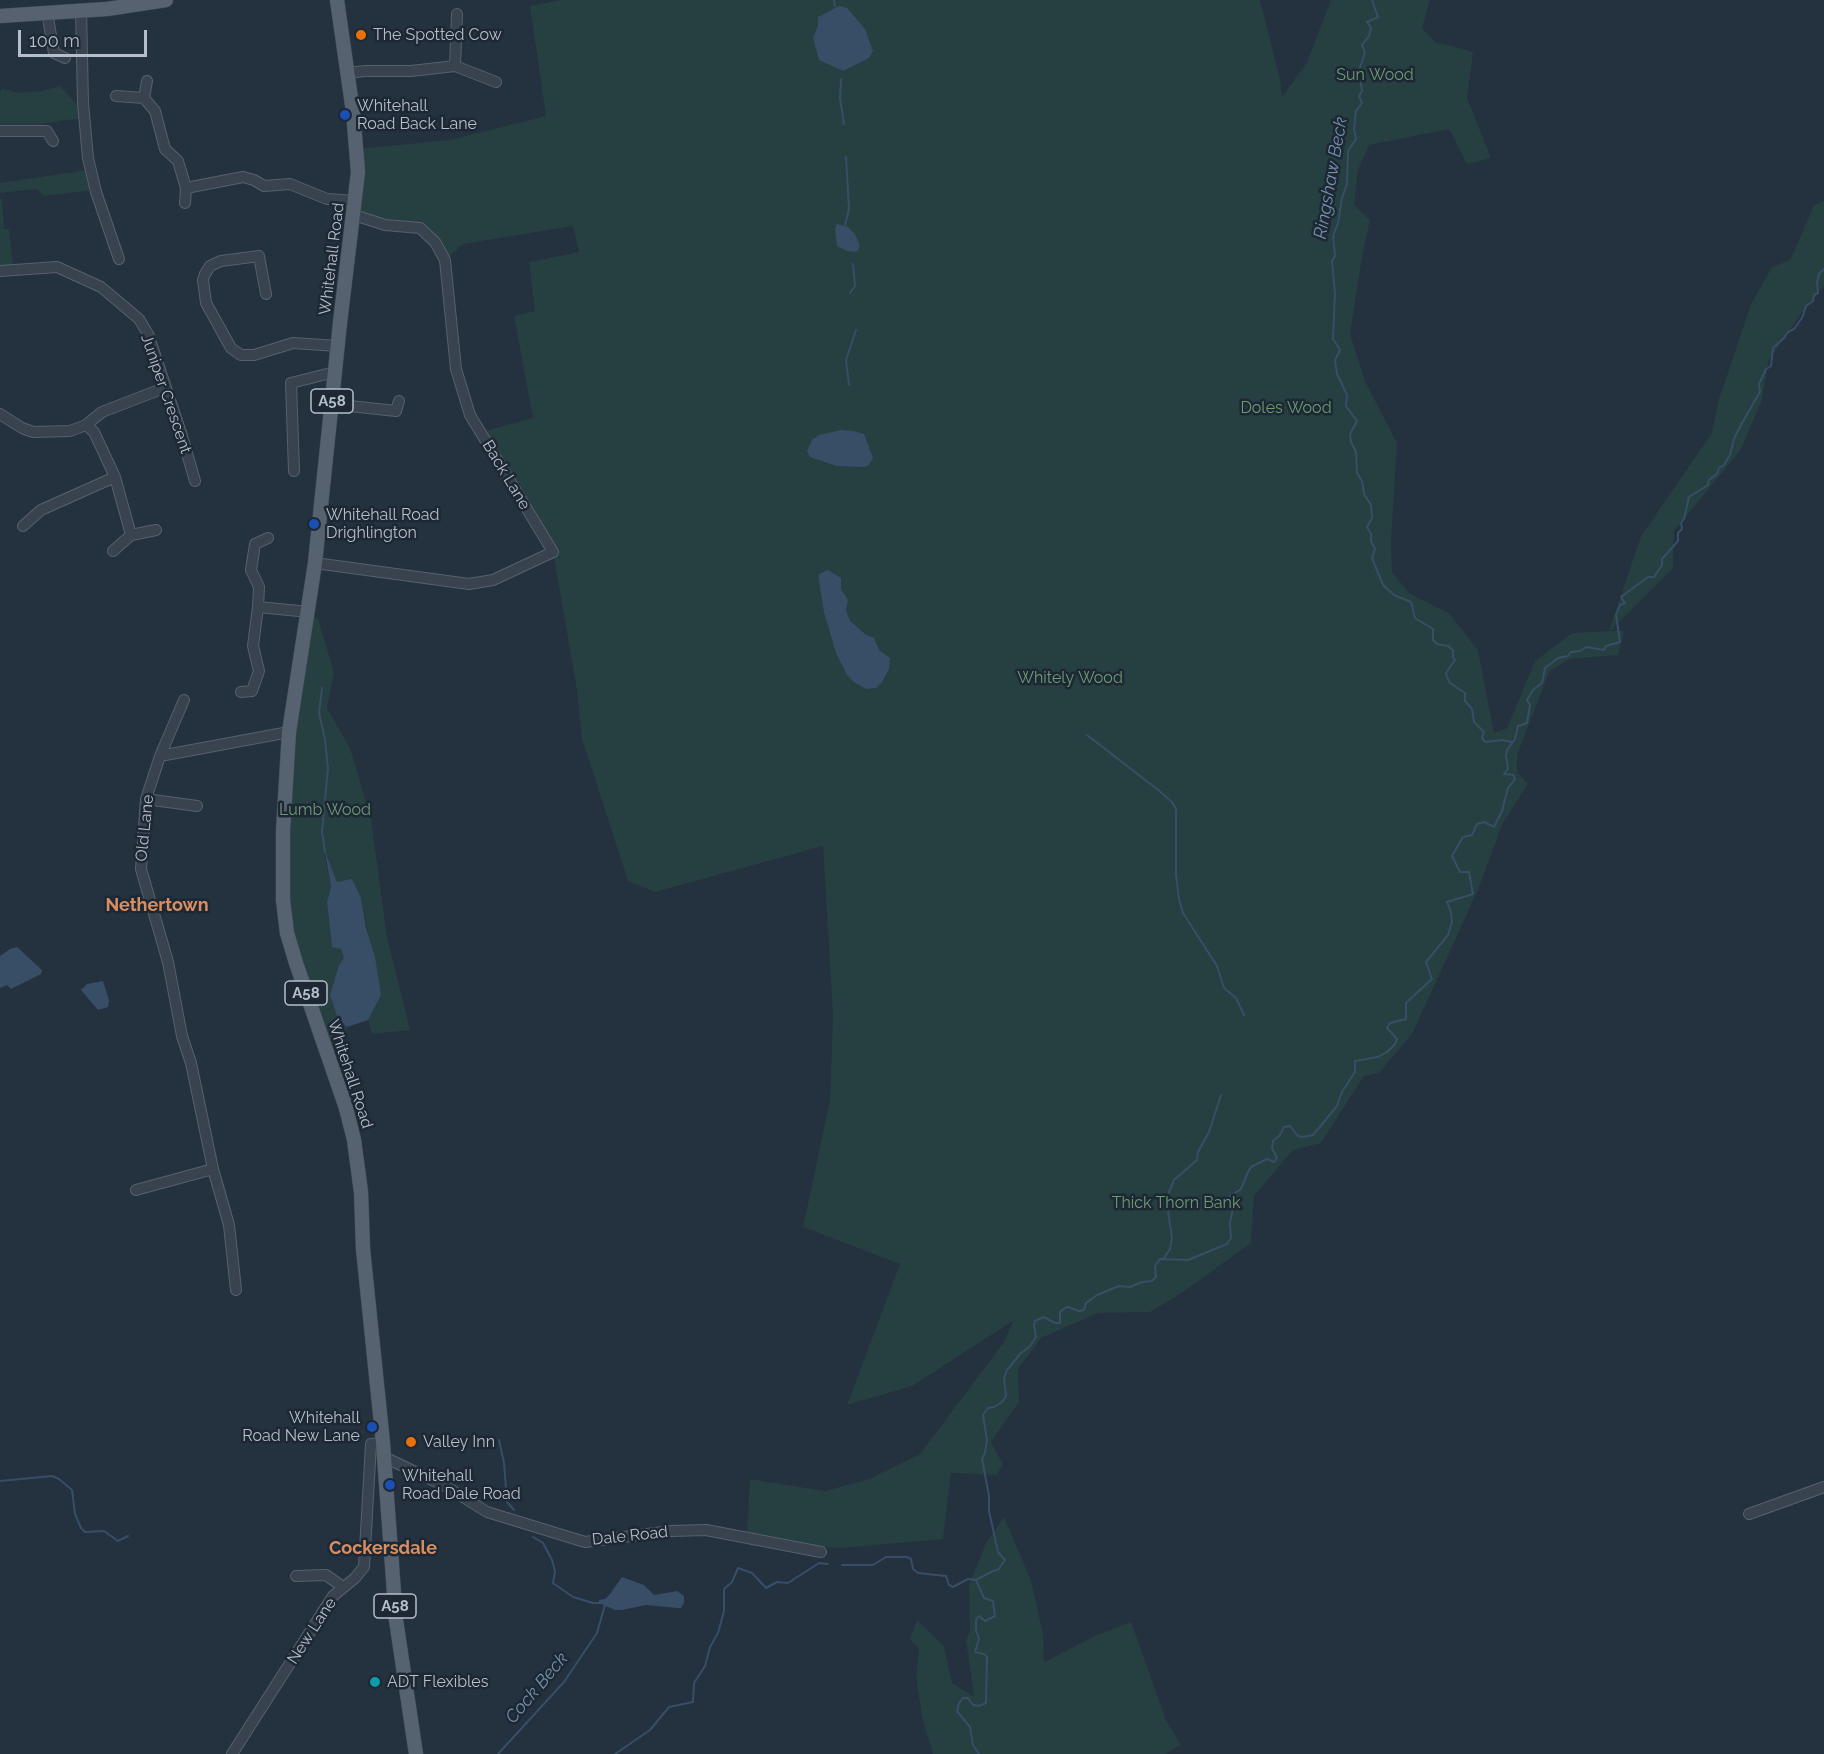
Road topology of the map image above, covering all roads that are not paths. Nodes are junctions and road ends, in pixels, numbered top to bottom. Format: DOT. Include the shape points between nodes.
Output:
graph roads {
  1 [pos="166,0"];
  2 [pos="337,0"];
  3 [pos="81,9"];
  4 [pos="47,12"];
  5 [pos="457,14"];
  6 [pos="0,16"];
  7 [pos="65,58"];
  8 [pos="455,66"];
  9 [pos="347,73"];
  10 [pos="147,81"];
  11 [pos="496,82"];
  12 [pos="116,96"];
  13 [pos="144,98"];
  14 [pos="0,131"];
  15 [pos="53,141"];
  16 [pos="186,188"];
  17 [pos="185,203"];
  18 [pos="355,208"];
  19 [pos="119,259"];
  20 [pos="0,271"];
  21 [pos="266,294"];
  22 [pos="338,346"];
  23 [pos="335,372"];
  24 [pos="164,388"];
  25 [pos="331,404"];
  26 [pos="397,410"];
  27 [pos="0,414"];
  28 [pos="86,425"];
  29 [pos="294,471"];
  30 [pos="115,477"];
  31 [pos="195,481"];
  32 [pos="23,526"];
  33 [pos="156,530"];
  34 [pos="131,535"];
  35 [pos="268,538"];
  36 [pos="113,551"];
  37 [pos="315,563"];
  38 [pos="258,607"];
  39 [pos="309,612"];
  40 [pos="241,692"];
  41 [pos="184,699"];
  42 [pos="290,732"];
  43 [pos="160,756"];
  44 [pos="146,799"];
  45 [pos="197,806"];
  46 [pos="213,1169"];
  47 [pos="136,1190"];
  48 [pos="236,1290"];
  49 [pos="383,1450"];
  50 [pos="1824,1487"];
  51 [pos="1749,1514"];
  52 [pos="821,1552"];
  53 [pos="296,1576"];
  54 [pos="343,1587"];
  55 [pos="232,1754"];
  56 [pos="416,1754"];
  1 -- 3 [label="main road"];
  2 -- 9 [label="main road"];
  3 -- 4 [label="main road"];
  3 -- 19 [label="street" via="88,158"];
  4 -- 6 [label="main road"];
  4 -- 7 [label="street" via="54,53"];
  5 -- 8 [label="street"];
  8 -- 9 [label="street"];
  8 -- 11 [label="street"];
  9 -- 18 [label="main road, Whitehall Road / A58" via="357,149"];
  10 -- 13 [label="street"];
  12 -- 13 [label="street"];
  13 -- 16 [label="street" via="154,111 165,149 178,161"];
  14 -- 15 [label="street" via="47,131"];
  16 -- 17 [label="street"];
  16 -- 18 [label="street" via="243,177 264,186 290,184"];
  18 -- 22 [label="main road, Whitehall Road / A58"];
  18 -- 37 [label="street, Back Lane" via="385,225 420,228 446,260 456,369 470,415 553,552 493,580 469,584"];
  20 -- 24 [label="street, Juniper Crescent" via="57,267 101,287 139,319 148,334"];
  21 -- 22 [label="street" via="259,256 210,266 202,280 206,303 231,348 241,355 293,343"];
  22 -- 23 [label="main road, Whitehall Road / A58"];
  23 -- 25 [label="main road, Whitehall Road / A58"];
  23 -- 29 [label="street" via="291,383"];
  24 -- 28 [label="street" via="102,412"];
  24 -- 31 [label="street, Juniper Crescent"];
  25 -- 26 [label="street"];
  25 -- 37 [label="main road, Whitehall Road / A58"];
  27 -- 28 [label="street" via="33,432 70,431"];
  28 -- 30 [label="street" via="94,432"];
  30 -- 32 [label="street" via="41,510"];
  30 -- 34 [label="street"];
  33 -- 34 [label="street"];
  34 -- 36 [label="street"];
  35 -- 38 [label="street" via="255,544 251,570 259,587"];
  37 -- 39 [label="main road, Whitehall Road / A58"];
  38 -- 39 [label="street"];
  38 -- 40 [label="street" via="253,646 260,671 252,691"];
  39 -- 42 [label="main road, Whitehall Road / A58"];
  41 -- 43 [label="street, Old Lane"];
  42 -- 43 [label="street"];
  42 -- 49 [label="main road, Whitehall Road / A58" via="283,900 296,963 354,1140"];
  43 -- 44 [label="street, Old Lane"];
  44 -- 45 [label="street"];
  44 -- 46 [label="street, Old Lane" via="141,869 168,962"];
  46 -- 47 [label="street"];
  46 -- 48 [label="street, Old Lane" via="229,1225"];
  49 -- 52 [label="street, Dale Road" via="488,1512 585,1542 706,1530"];
  49 -- 54 [label="street, New Lane" via="371,1444 364,1567"];
  49 -- 56 [label="main road, Whitehall Road / A58" via="396,1620"];
  50 -- 51 [label="street"];
  53 -- 54 [label="street" via="326,1575"];
  54 -- 55 [label="street, New Lane" via="333,1596"];
}
